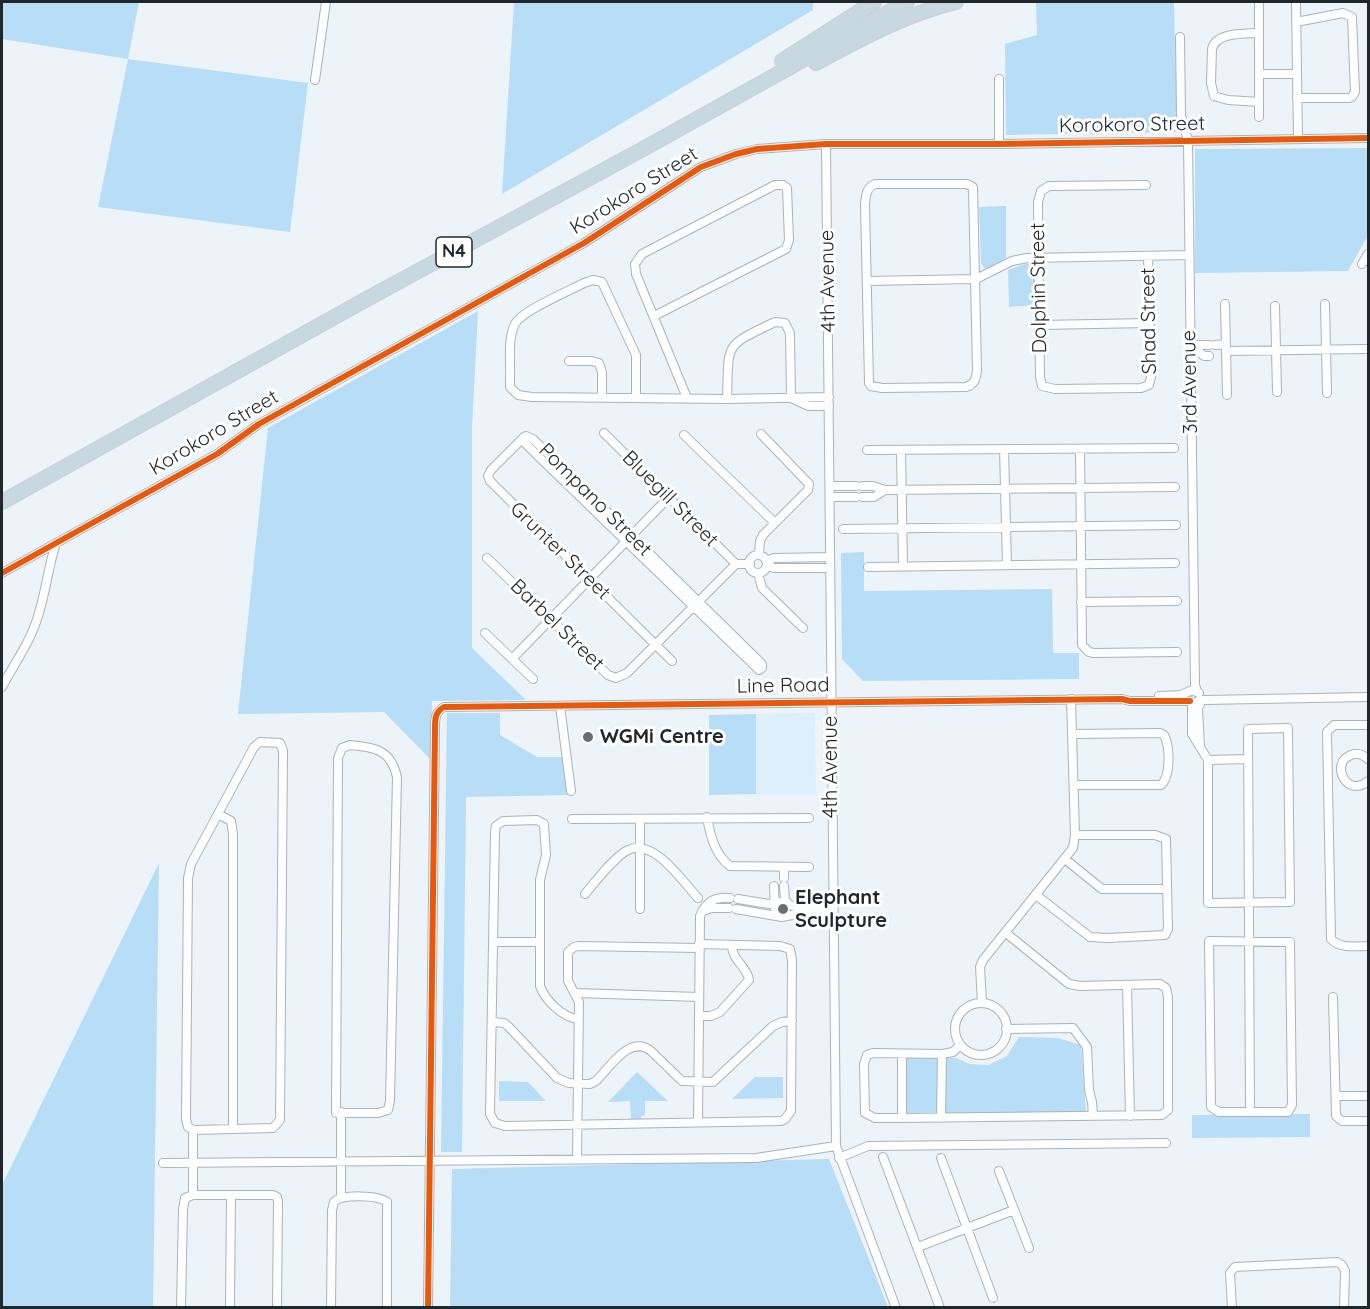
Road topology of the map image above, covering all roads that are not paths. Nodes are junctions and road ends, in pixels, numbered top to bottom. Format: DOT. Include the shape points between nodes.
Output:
graph roads {
  1 [pos="326,2"];
  2 [pos="874,2"];
  3 [pos="907,2"];
  4 [pos="956,2"];
  5 [pos="1259,2"];
  6 [pos="1296,2"];
  7 [pos="1296,22"];
  8 [pos="1258,33"];
  9 [pos="1180,37"];
  10 [pos="1259,74"];
  11 [pos="1297,74"];
  12 [pos="999,79"];
  13 [pos="315,80"];
  14 [pos="1297,98"];
  15 [pos="1259,102"];
  16 [pos="1259,117"];
  17 [pos="1368,138"];
  18 [pos="1298,139"];
  19 [pos="1188,141"];
  20 [pos="826,144"];
  21 [pos="999,144"];
  22 [pos="643,149"];
  23 [pos="1146,184"];
  24 [pos="543,203"];
  25 [pos="1368,254"];
  26 [pos="1189,255"];
  27 [pos="1148,256"];
  28 [pos="1039,257"];
  29 [pos="1362,264"];
  30 [pos="976,279"];
  31 [pos="867,281"];
  32 [pos="1225,304"];
  33 [pos="1325,304"];
  34 [pos="1275,306"];
  35 [pos="654,316"];
  36 [pos="1149,323"];
  37 [pos="1040,325"];
  38 [pos="1190,348"];
  39 [pos="1326,349"];
  40 [pos="1368,349"];
  41 [pos="1226,350"];
  42 [pos="1276,350"];
  43 [pos="569,361"];
  44 [pos="1042,386"];
  45 [pos="1277,392"];
  46 [pos="1327,393"];
  47 [pos="1227,395"];
  48 [pos="602,396"];
  49 [pos="636,396"];
  50 [pos="829,397"];
  51 [pos="687,398"];
  52 [pos="791,398"];
  53 [pos="727,399"];
  54 [pos="829,406"];
  55 [pos="604,433"];
  56 [pos="761,434"];
  57 [pos="684,435"];
  58 [pos="524,437"];
  59 [pos="1080,448"];
  60 [pos="1174,448"];
  61 [pos="1004,449"];
  62 [pos="867,450"];
  63 [pos="901,450"];
  64 [pos="831,486"];
  65 [pos="1175,487"];
  66 [pos="1080,488"];
  67 [pos="1004,489"];
  68 [pos="885,490"];
  69 [pos="902,490"];
  70 [pos="669,497"];
  71 [pos="831,497"];
  72 [pos="2,502"];
  73 [pos="775,523"];
  74 [pos="1176,525"];
  75 [pos="1081,526"];
  76 [pos="1005,527"];
  77 [pos="902,528"];
  78 [pos="843,529"];
  79 [pos="628,538"];
  80 [pos="56,543"];
  81 [pos="759,555"];
  82 [pos="830,557"];
  83 [pos="487,558"];
  84 [pos="767,563"];
  85 [pos="1175,563"];
  86 [pos="736,564"];
  87 [pos="750,564"];
  88 [pos="1081,564"];
  89 [pos="1006,565"];
  90 [pos="903,566"];
  91 [pos="868,567"];
  92 [pos="830,568"];
  93 [pos="2,573"];
  94 [pos="758,573"];
  95 [pos="589,579"];
  96 [pos="1177,601"];
  97 [pos="1081,602"];
  98 [pos="696,604"];
  99 [pos="551,619"];
  100 [pos="803,628"];
  101 [pos="485,633"];
  102 [pos="656,645"];
  103 [pos="1177,652"];
  104 [pos="748,654"];
  105 [pos="512,659"];
  106 [pos="672,661"];
  107 [pos="533,679"];
  108 [pos="2,687"];
  109 [pos="1368,697"];
  110 [pos="1195,698"];
  111 [pos="1071,699"];
  112 [pos="831,701"];
  113 [pos="560,706"];
  114 [pos="1368,725"];
  115 [pos="1074,734"];
  116 [pos="1248,759"];
  117 [pos="1368,759"];
  118 [pos="1208,760"];
  119 [pos="1328,770"];
  120 [pos="1341,771"];
  121 [pos="1368,781"];
  122 [pos="1074,785"];
  123 [pos="571,791"];
  124 [pos="218,814"];
  125 [pos="707,817"];
  126 [pos="810,818"];
  127 [pos="573,819"];
  128 [pos="640,819"];
  129 [pos="1075,835"];
  130 [pos="640,848"];
  131 [pos="1065,859"];
  132 [pos="809,867"];
  133 [pos="774,868"];
  134 [pos="784,868"];
  135 [pos="1167,889"];
  136 [pos="585,894"];
  137 [pos="1036,895"];
  138 [pos="698,898"];
  139 [pos="775,903"];
  140 [pos="1248,903"];
  141 [pos="789,904"];
  142 [pos="640,909"];
  143 [pos="832,910"];
  144 [pos="701,912"];
  145 [pos="782,917"];
  146 [pos="1006,933"];
  147 [pos="1249,941"];
  148 [pos="494,942"];
  149 [pos="540,942"];
  150 [pos="732,945"];
  151 [pos="699,946"];
  152 [pos="1368,946"];
  153 [pos="1127,985"];
  154 [pos="576,993"];
  155 [pos="699,997"];
  156 [pos="1334,997"];
  157 [pos="982,1003"];
  158 [pos="699,1016"];
  159 [pos="578,1019"];
  160 [pos="792,1021"];
  161 [pos="493,1022"];
  162 [pos="1006,1029"];
  163 [pos="960,1045"];
  164 [pos="902,1054"];
  165 [pos="942,1054"];
  166 [pos="698,1082"];
  167 [pos="577,1083"];
  168 [pos="1336,1096"];
  169 [pos="1368,1096"];
  170 [pos="1251,1111"];
  171 [pos="341,1112"];
  172 [pos="1093,1116"];
  173 [pos="1130,1116"];
  174 [pos="902,1118"];
  175 [pos="941,1118"];
  176 [pos="1368,1121"];
  177 [pos="698,1122"];
  178 [pos="577,1125"];
  179 [pos="233,1128"];
  180 [pos="193,1130"];
  181 [pos="1166,1143"];
  182 [pos="836,1146"];
  183 [pos="883,1157"];
  184 [pos="577,1158"];
  185 [pos="839,1158"];
  186 [pos="940,1158"];
  187 [pos="341,1160"];
  188 [pos="431,1160"];
  189 [pos="194,1162"];
  190 [pos="162,1163"];
  191 [pos="999,1171"];
  192 [pos="194,1195"];
  193 [pos="231,1195"];
  194 [pos="341,1197"];
  195 [pos="1014,1210"];
  196 [pos="966,1228"];
  197 [pos="918,1247"];
  198 [pos="1029,1248"];
  199 [pos="993,1298"];
  200 [pos="181,1308"];
  201 [pos="230,1308"];
  202 [pos="277,1308"];
  203 [pos="331,1308"];
  204 [pos="387,1308"];
  205 [pos="428,1308"];
  206 [pos="896,1308"];
  207 [pos="940,1308"];
  208 [pos="1232,1308"];
  209 [pos="1344,1308"];
  1 -- 13 [label="street"];
  2 -- 22 [label="highway"];
  3 -- 22 [label="highway, N4"];
  4 -- 24 [label="highway" via="907,18 852,43 586,185"];
  5 -- 8 [label="street"];
  6 -- 7 [label="street"];
  7 -- 11 [label="street"];
  7 -- 14 [label="street" via="1350,15 1354,92 1349,98"];
  8 -- 10 [label="street"];
  8 -- 15 [label="street" via="1238,34 1215,42 1211,83 1218,99"];
  9 -- 19 [label="street, 3rd Avenue" via="1181,115"];
  10 -- 11 [label="street"];
  10 -- 15 [label="street"];
  11 -- 14 [label="street"];
  12 -- 21 [label="street"];
  14 -- 18 [label="street"];
  15 -- 16 [label="street"];
  17 -- 18 [label="street, Korokoro Street"];
  18 -- 19 [label="street, Korokoro Street"];
  19 -- 21 [label="street, Korokoro Street"];
  19 -- 26 [label="street, 3rd Avenue"];
  20 -- 21 [label="street, Korokoro Street"];
  20 -- 50 [label="street, 4th Avenue"];
  20 -- 80 [label="street, Korokoro Street" via="757,149 710,163 584,243 322,388 259,424 217,454"];
  22 -- 24 [label="highway, N4"];
  23 -- 28 [label="street, Dolphin Street" via="1049,186 1041,190"];
  24 -- 72 [label="highway, N4"];
  25 -- 29 [label="street"];
  26 -- 27 [label="street"];
  26 -- 38 [label="street, 3rd Avenue"];
  27 -- 28 [label="street"];
  27 -- 36 [label="street, Shad Street"];
  28 -- 30 [label="street" via="1012,261"];
  28 -- 37 [label="street, Dolphin Street"];
  30 -- 31 [label="street"];
  30 -- 31 [label="street" via="975,194 971,185 883,184 870,186 866,196"];
  30 -- 31 [label="street" via="977,370 974,382 966,387 871,386"];
  32 -- 41 [label="street"];
  33 -- 39 [label="street"];
  34 -- 42 [label="street"];
  35 -- 35 [label="street" via="635,270 639,257 775,185 787,188 786,249"];
  35 -- 51 [label="street"];
  36 -- 37 [label="street"];
  36 -- 44 [label="street, Shad Street" via="1149,385 1077,389"];
  37 -- 44 [label="street, Dolphin Street"];
  38 -- 41 [label="street" via="1212,345"];
  38 -- 41 [label="street" via="1204,356"];
  38 -- 110 [label="street, 3rd Avenue"];
  39 -- 40 [label="street"];
  39 -- 42 [label="street"];
  39 -- 46 [label="street"];
  41 -- 42 [label="street"];
  41 -- 47 [label="street"];
  42 -- 45 [label="street"];
  43 -- 48 [label="street" via="599,363"];
  48 -- 49 [label="street"];
  48 -- 49 [label="street" via="524,396 510,387 516,322 524,314 593,280 605,286 634,348"];
  49 -- 51 [label="street"];
  50 -- 52 [label="street"];
  50 -- 54 [label="street, 4th Avenue"];
  51 -- 53 [label="street"];
  52 -- 53 [label="street"];
  52 -- 53 [label="street" via="790,333 781,321 732,346"];
  52 -- 54 [label="street" via="808,406"];
  54 -- 64 [label="street, 4th Avenue"];
  55 -- 70 [label="street, Bluegill Street"];
  56 -- 73 [label="street" via="809,484 808,490"];
  57 -- 73 [label="street"];
  58 -- 79 [label="street, Pompano Street"];
  58 -- 95 [label="street, Grunter Street" via="491,470 488,479"];
  59 -- 60 [label="street"];
  59 -- 61 [label="street"];
  59 -- 66 [label="street"];
  61 -- 63 [label="street"];
  61 -- 67 [label="street"];
  62 -- 63 [label="street"];
  63 -- 69 [label="street"];
  64 -- 68 [label="street" via="873,486"];
  64 -- 71 [label="street, 4th Avenue"];
  65 -- 66 [label="street"];
  66 -- 67 [label="street"];
  66 -- 75 [label="street"];
  67 -- 69 [label="street"];
  67 -- 76 [label="street"];
  68 -- 69 [label="street"];
  68 -- 71 [label="street" via="874,496"];
  69 -- 77 [label="street"];
  70 -- 79 [label="street"];
  70 -- 86 [label="street, Bluegill Street"];
  71 -- 82 [label="street, 4th Avenue"];
  73 -- 81 [label="street" via="760,541"];
  74 -- 75 [label="street"];
  75 -- 76 [label="street"];
  75 -- 88 [label="street"];
  76 -- 77 [label="street"];
  76 -- 89 [label="street"];
  77 -- 78 [label="street"];
  77 -- 90 [label="street"];
  79 -- 95 [label="street"];
  79 -- 98 [label="street, Pompano Street"];
  80 -- 93 [label="street, Korokoro Street"];
  80 -- 108 [label="street" via="39,614"];
  81 -- 84 [label="street"];
  81 -- 87 [label="street"];
  82 -- 84 [label="street" via="774,558"];
  82 -- 92 [label="street, 4th Avenue"];
  83 -- 99 [label="street, Barbel Street"];
  84 -- 92 [label="street" via="774,568"];
  84 -- 94 [label="street" via="764,571"];
  85 -- 88 [label="street"];
  86 -- 87 [label="street"];
  86 -- 98 [label="street"];
  87 -- 94 [label="street"];
  88 -- 89 [label="street"];
  88 -- 97 [label="street"];
  89 -- 90 [label="street"];
  90 -- 91 [label="street"];
  92 -- 112 [label="street, 4th Avenue"];
  94 -- 100 [label="street" via="759,585"];
  95 -- 99 [label="street"];
  95 -- 102 [label="street, Grunter Street"];
  96 -- 97 [label="street"];
  97 -- 103 [label="street" via="1081,640 1089,652"];
  98 -- 102 [label="street"];
  98 -- 104 [label="street, Pompano Street"];
  99 -- 102 [label="street, Barbel Street" via="608,675 616,678 627,673"];
  99 -- 105 [label="street"];
  101 -- 105 [label="street"];
  102 -- 106 [label="street, Grunter Street"];
  105 -- 107 [label="street"];
  109 -- 110 [label="street, Line Road" via="1244,701"];
  110 -- 111 [label="street, Line Road"];
  110 -- 118 [label="street, 3rd Avenue" via="1192,734"];
  111 -- 112 [label="street, Line Road"];
  111 -- 115 [label="street"];
  112 -- 113 [label="street, Line Road"];
  112 -- 143 [label="street, 4th Avenue"];
  113 -- 123 [label="street"];
  113 -- 188 [label="street, Line Road" via="444,706 436,714"];
  114 -- 119 [label="street" via="1331,726"];
  115 -- 122 [label="street"];
  115 -- 122 [label="street" via="1160,733 1166,739 1167,776 1161,785"];
  116 -- 118 [label="street"];
  116 -- 140 [label="street"];
  116 -- 140 [label="street" via="1248,729 1288,728 1290,902"];
  117 -- 120 [label="street" via="1352,754 1343,761"];
  118 -- 140 [label="street" via="1208,903"];
  119 -- 120 [label="street"];
  119 -- 152 [label="street" via="1331,939 1342,946"];
  120 -- 121 [label="street" via="1349,784 1359,786"];
  122 -- 129 [label="street"];
  124 -- 179 [label="street" via="231,821 233,834"];
  124 -- 179 [label="street" via="257,744 280,743 280,1120 273,1128"];
  124 -- 180 [label="street" via="188,878 186,1119"];
  125 -- 126 [label="street"];
  125 -- 128 [label="street"];
  125 -- 133 [label="street" via="711,840 728,865"];
  127 -- 128 [label="street"];
  128 -- 130 [label="street"];
  129 -- 131 [label="street" via="1073,849"];
  129 -- 135 [label="street" via="1163,836"];
  130 -- 136 [label="street" via="622,855"];
  130 -- 138 [label="street" via="657,855"];
  130 -- 142 [label="street"];
  131 -- 135 [label="street" via="1102,889"];
  131 -- 137 [label="street"];
  132 -- 134 [label="street"];
  133 -- 134 [label="street"];
  133 -- 139 [label="street"];
  134 -- 141 [label="street" via="785,900"];
  135 -- 137 [label="street" via="1168,930 1160,937 1090,937"];
  137 -- 146 [label="street"];
  139 -- 141 [label="street"];
  139 -- 144 [label="street" via="717,898"];
  139 -- 145 [label="street" via="777,914"];
  140 -- 147 [label="street"];
  141 -- 143 [label="street"];
  143 -- 145 [label="street"];
  143 -- 182 [label="street, 4th Avenue"];
  144 -- 145 [label="street" via="711,908 733,909"];
  144 -- 151 [label="street"];
  146 -- 153 [label="street" via="1070,984"];
  146 -- 157 [label="street" via="980,967"];
  147 -- 170 [label="street"];
  147 -- 170 [label="street" via="1209,941 1210,1107 1219,1112"];
  147 -- 170 [label="street" via="1290,942 1292,1105 1288,1112"];
  148 -- 149 [label="street"];
  148 -- 149 [label="street" via="496,826 503,821 537,820 544,825 546,834 540,880"];
  148 -- 161 [label="street"];
  149 -- 159 [label="street" via="541,990 564,1015"];
  150 -- 151 [label="street"];
  150 -- 158 [label="street" via="734,957 749,980 720,1012 711,1017"];
  150 -- 160 [label="street" via="790,949"];
  151 -- 154 [label="street" via="574,947 568,952 568,975"];
  151 -- 155 [label="street"];
  153 -- 173 [label="street"];
  153 -- 173 [label="street" via="1160,984 1166,988 1168,997 1168,1110 1162,1115"];
  154 -- 155 [label="street"];
  154 -- 159 [label="street"];
  155 -- 158 [label="street"];
  156 -- 168 [label="street"];
  157 -- 162 [label="street" via="999,1011"];
  157 -- 163 [label="street" via="967,1006 957,1017 955,1032"];
  158 -- 166 [label="street"];
  159 -- 167 [label="street"];
  160 -- 166 [label="street" via="773,1026 713,1082"];
  160 -- 177 [label="street" via="791,1111 785,1119"];
  161 -- 167 [label="street" via="508,1026 562,1082"];
  161 -- 178 [label="street" via="491,1119 505,1126"];
  162 -- 163 [label="street" via="1002,1044 989,1053 974,1054"];
  162 -- 172 [label="street" via="1072,1029 1087,1047"];
  163 -- 165 [label="street" via="953,1053"];
  164 -- 165 [label="street"];
  164 -- 174 [label="street"];
  164 -- 174 [label="street" via="870,1054 865,1059 864,1075 864,1109 868,1116"];
  165 -- 175 [label="street"];
  166 -- 167 [label="street" via="682,1081 647,1047 637,1045 628,1048 593,1083"];
  166 -- 177 [label="street"];
  167 -- 178 [label="street"];
  168 -- 169 [label="street"];
  168 -- 176 [label="street" via="1337,1119"];
  171 -- 171 [label="street" via="336,1113 338,758 342,748 350,745 382,752 397,777 390,1106 385,1112"];
  171 -- 187 [label="street"];
  172 -- 173 [label="street"];
  172 -- 175 [label="street"];
  174 -- 175 [label="street"];
  177 -- 178 [label="street"];
  178 -- 184 [label="street"];
  179 -- 180 [label="street"];
  180 -- 189 [label="street"];
  181 -- 185 [label="street" via="868,1146"];
  182 -- 184 [label="street" via="756,1158"];
  182 -- 185 [label="street, 4th Avenue"];
  183 -- 197 [label="street"];
  184 -- 188 [label="street"];
  185 -- 206 [label="street, 4th Avenue"];
  186 -- 196 [label="street"];
  187 -- 188 [label="street"];
  187 -- 189 [label="street"];
  187 -- 194 [label="street"];
  188 -- 205 [label="street"];
  189 -- 190 [label="street"];
  189 -- 192 [label="street"];
  191 -- 195 [label="street"];
  192 -- 193 [label="street"];
  192 -- 200 [label="street" via="186,1197 183,1204"];
  193 -- 201 [label="street"];
  193 -- 202 [label="street" via="273,1194 278,1199"];
  194 -- 203 [label="street" via="332,1210"];
  194 -- 204 [label="street" via="378,1197 387,1202"];
  195 -- 196 [label="street"];
  195 -- 198 [label="street"];
  196 -- 197 [label="street"];
  196 -- 199 [label="street"];
  197 -- 207 [label="street"];
  208 -- 209 [label="street" via="1229,1279 1235,1267 1336,1262 1345,1271"];
}
